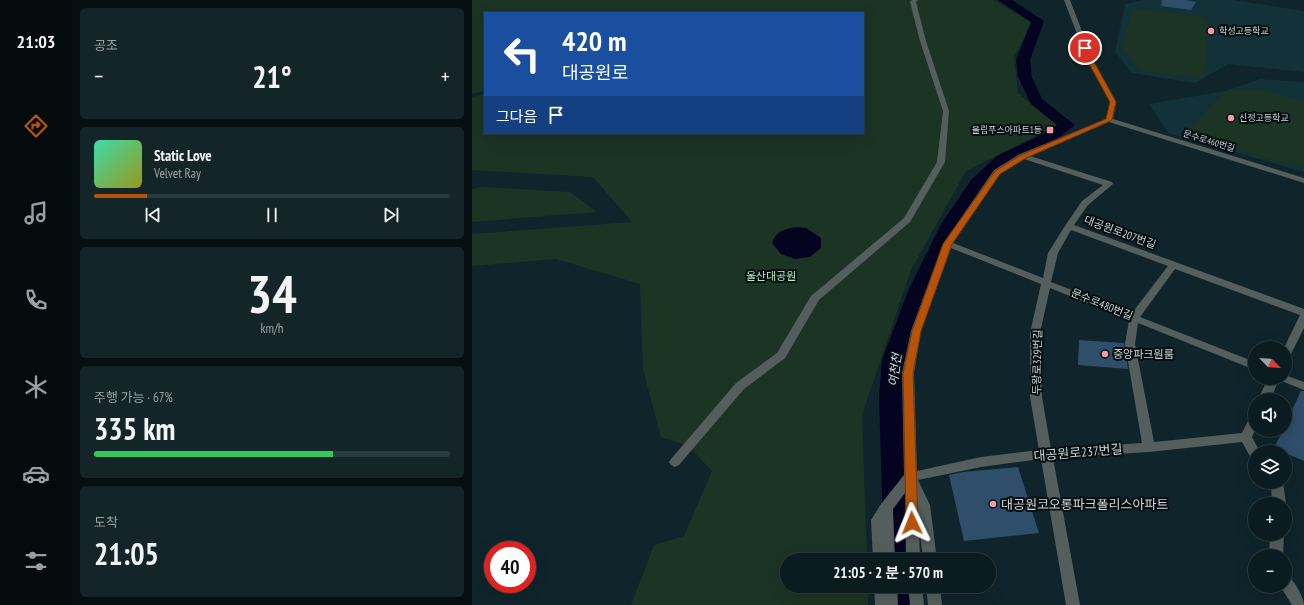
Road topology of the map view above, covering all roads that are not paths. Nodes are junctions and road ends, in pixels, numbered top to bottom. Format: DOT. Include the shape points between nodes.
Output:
graph roads {
  1 [pos="915,0"];
  2 [pos="1067,0"];
  3 [pos="1109,120"];
  4 [pos="1023,156"];
  5 [pos="1304,181"];
  6 [pos="1069,226"];
  7 [pos="948,244"];
  8 [pos="1173,265"];
  9 [pos="1046,282"];
  10 [pos="1304,313"];
  11 [pos="1304,317"];
  12 [pos="1134,318"];
  13 [pos="1292,342"];
  14 [pos="1248,363"];
  15 [pos="1292,381"];
  16 [pos="1304,386"];
  17 [pos="1248,433"];
  18 [pos="1246,437"];
  19 [pos="1250,445"];
  20 [pos="1149,447"];
  21 [pos="1047,454"];
  22 [pos="675,462"];
  23 [pos="910,477"];
  24 [pos="886,508"];
  25 [pos="880,553"];
  26 [pos="888,553"];
  27 [pos="914,553"];
  28 [pos="929,553"];
  29 [pos="881,593"];
  30 [pos="890,593"];
  31 [pos="916,593"];
  32 [pos="934,593"];
  33 [pos="1292,593"];
  34 [pos="882,605"];
  35 [pos="891,605"];
  36 [pos="917,605"];
  37 [pos="935,605"];
  38 [pos="1073,605"];
  39 [pos="1300,605"];
  1 -- 22 [label="street" via="913,2 922,38 946,111 941,162 907,220 815,298 782,355 740,386"];
  2 -- 3 [label="street" via="1090,60 1113,102"];
  3 -- 4 [label="street"];
  3 -- 5 [label="street, 문수로460번길"];
  4 -- 6 [label="street, 대공원로207번길" via="1109,184 1085,203"];
  4 -- 7 [label="street" via="997,172"];
  6 -- 8 [label="street, 대공원로207번길"];
  6 -- 9 [label="street, 두왕로329번길" via="1053,253"];
  7 -- 9 [label="street, 문수로480번길"];
  7 -- 23 [label="street" via="916,331 908,373"];
  8 -- 10 [label="street, 대공원로207번길"];
  8 -- 12 [label="street"];
  9 -- 12 [label="street, 문수로480번길"];
  9 -- 21 [label="street, 두왕로329번길" via="1035,333 1036,397"];
  11 -- 13 [label="street"];
  12 -- 14 [label="street, 문수로480번길"];
  12 -- 20 [label="street" via="1130,344"];
  15 -- 16 [label="street"];
  17 -- 18 [label="street"];
  18 -- 19 [label="street"];
  18 -- 20 [label="street, 대공원로237번길"];
  20 -- 21 [label="street, 대공원로237번길"];
  21 -- 23 [label="street, 대공원로237번길" via="982,462"];
  21 -- 38 [label="street, 두왕로329번길"];
  23 -- 24 [label="street"];
  23 -- 27 [label="street"];
  23 -- 28 [label="street" via="923,505"];
  24 -- 25 [label="street" via="878,520"];
  24 -- 26 [label="street"];
  29 -- 34 [label="street"];
  30 -- 35 [label="street"];
  31 -- 36 [label="street"];
  32 -- 37 [label="street"];
  33 -- 39 [label="street"];
}
